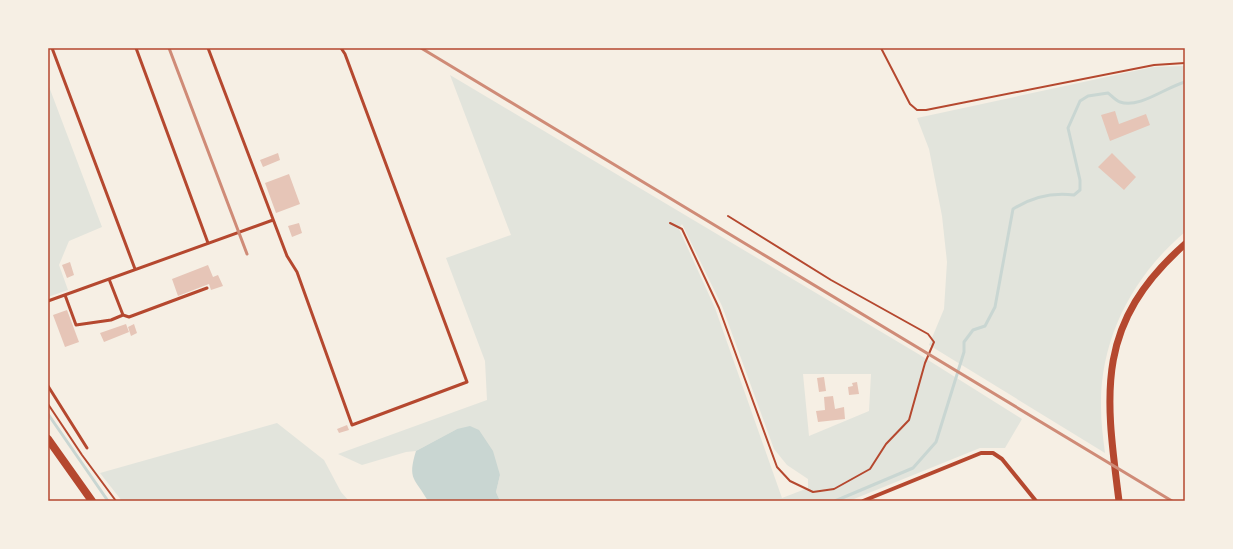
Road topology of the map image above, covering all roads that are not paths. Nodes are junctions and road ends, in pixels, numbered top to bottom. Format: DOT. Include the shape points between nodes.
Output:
graph roads {
  1 [pos="52,48"];
  2 [pos="136,48"];
  3 [pos="208,48"];
  4 [pos="341,48"];
  5 [pos="273,220"];
  6 [pos="208,243"];
  7 [pos="1185,244"];
  8 [pos="135,269"];
  9 [pos="109,279"];
  10 [pos="207,288"];
  11 [pos="65,295"];
  12 [pos="48,301"];
  13 [pos="123,315"];
  14 [pos="48,386"];
  15 [pos="48,439"];
  16 [pos="87,448"];
  17 [pos="92,501"];
  18 [pos="863,501"];
  19 [pos="1036,501"];
  20 [pos="1119,501"];
  1 -- 8 [label="lane"];
  2 -- 6 [label="lane"];
  3 -- 5 [label="lane"];
  4 -- 5 [label="lane" via="467,382 352,425 297,272 286,256"];
  5 -- 6 [label="lane"];
  6 -- 8 [label="lane"];
  7 -- 20 [label="street" via="1162,264 1145,286 1122,328 1115,348 1111,367 1109,408"];
  8 -- 9 [label="lane"];
  9 -- 11 [label="lane"];
  9 -- 13 [label="lane"];
  10 -- 13 [label="lane" via="129,318"];
  11 -- 12 [label="lane"];
  11 -- 13 [label="lane" via="76,325 111,320"];
  14 -- 16 [label="lane"];
  15 -- 17 [label="main road"];
  18 -- 19 [label="street" via="981,453 994,453 1002,459"];
}
